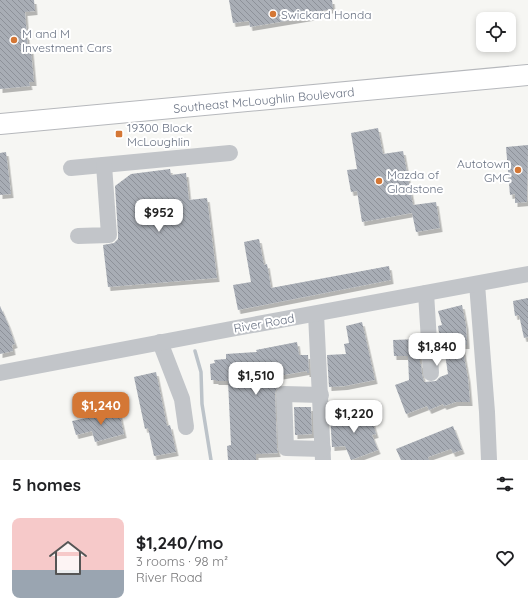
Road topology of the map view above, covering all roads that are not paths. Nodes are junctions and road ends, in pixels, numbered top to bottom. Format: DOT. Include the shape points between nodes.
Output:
graph roads {
  1 [pos="528,75"];
  2 [pos="0,124"];
  3 [pos="230,153"];
  4 [pos="104,165"];
  5 [pos="71,168"];
  6 [pos="78,236"];
  7 [pos="528,274"];
  8 [pos="477,284"];
  9 [pos="426,293"];
  10 [pos="316,314"];
  11 [pos="160,342"];
  12 [pos="0,373"];
  13 [pos="431,373"];
  14 [pos="321,395"];
  15 [pos="186,427"];
  16 [pos="323,455"];
  17 [pos="489,460"];
  1 -- 2 [label="main road, Southeast McLoughlin Boulevard"];
  3 -- 4 [label="street"];
  4 -- 5 [label="street"];
  4 -- 6 [label="street" via="110,235"];
  7 -- 8 [label="street, River Road"];
  8 -- 9 [label="street, River Road"];
  8 -- 17 [label="street"];
  9 -- 10 [label="street, River Road"];
  9 -- 13 [label="street"];
  10 -- 11 [label="street, River Road"];
  10 -- 14 [label="street"];
  11 -- 12 [label="street, River Road"];
  11 -- 15 [label="street" via="182,399"];
  14 -- 16 [label="street"];
  14 -- 16 [label="street" via="284,394 286,448"];
}
